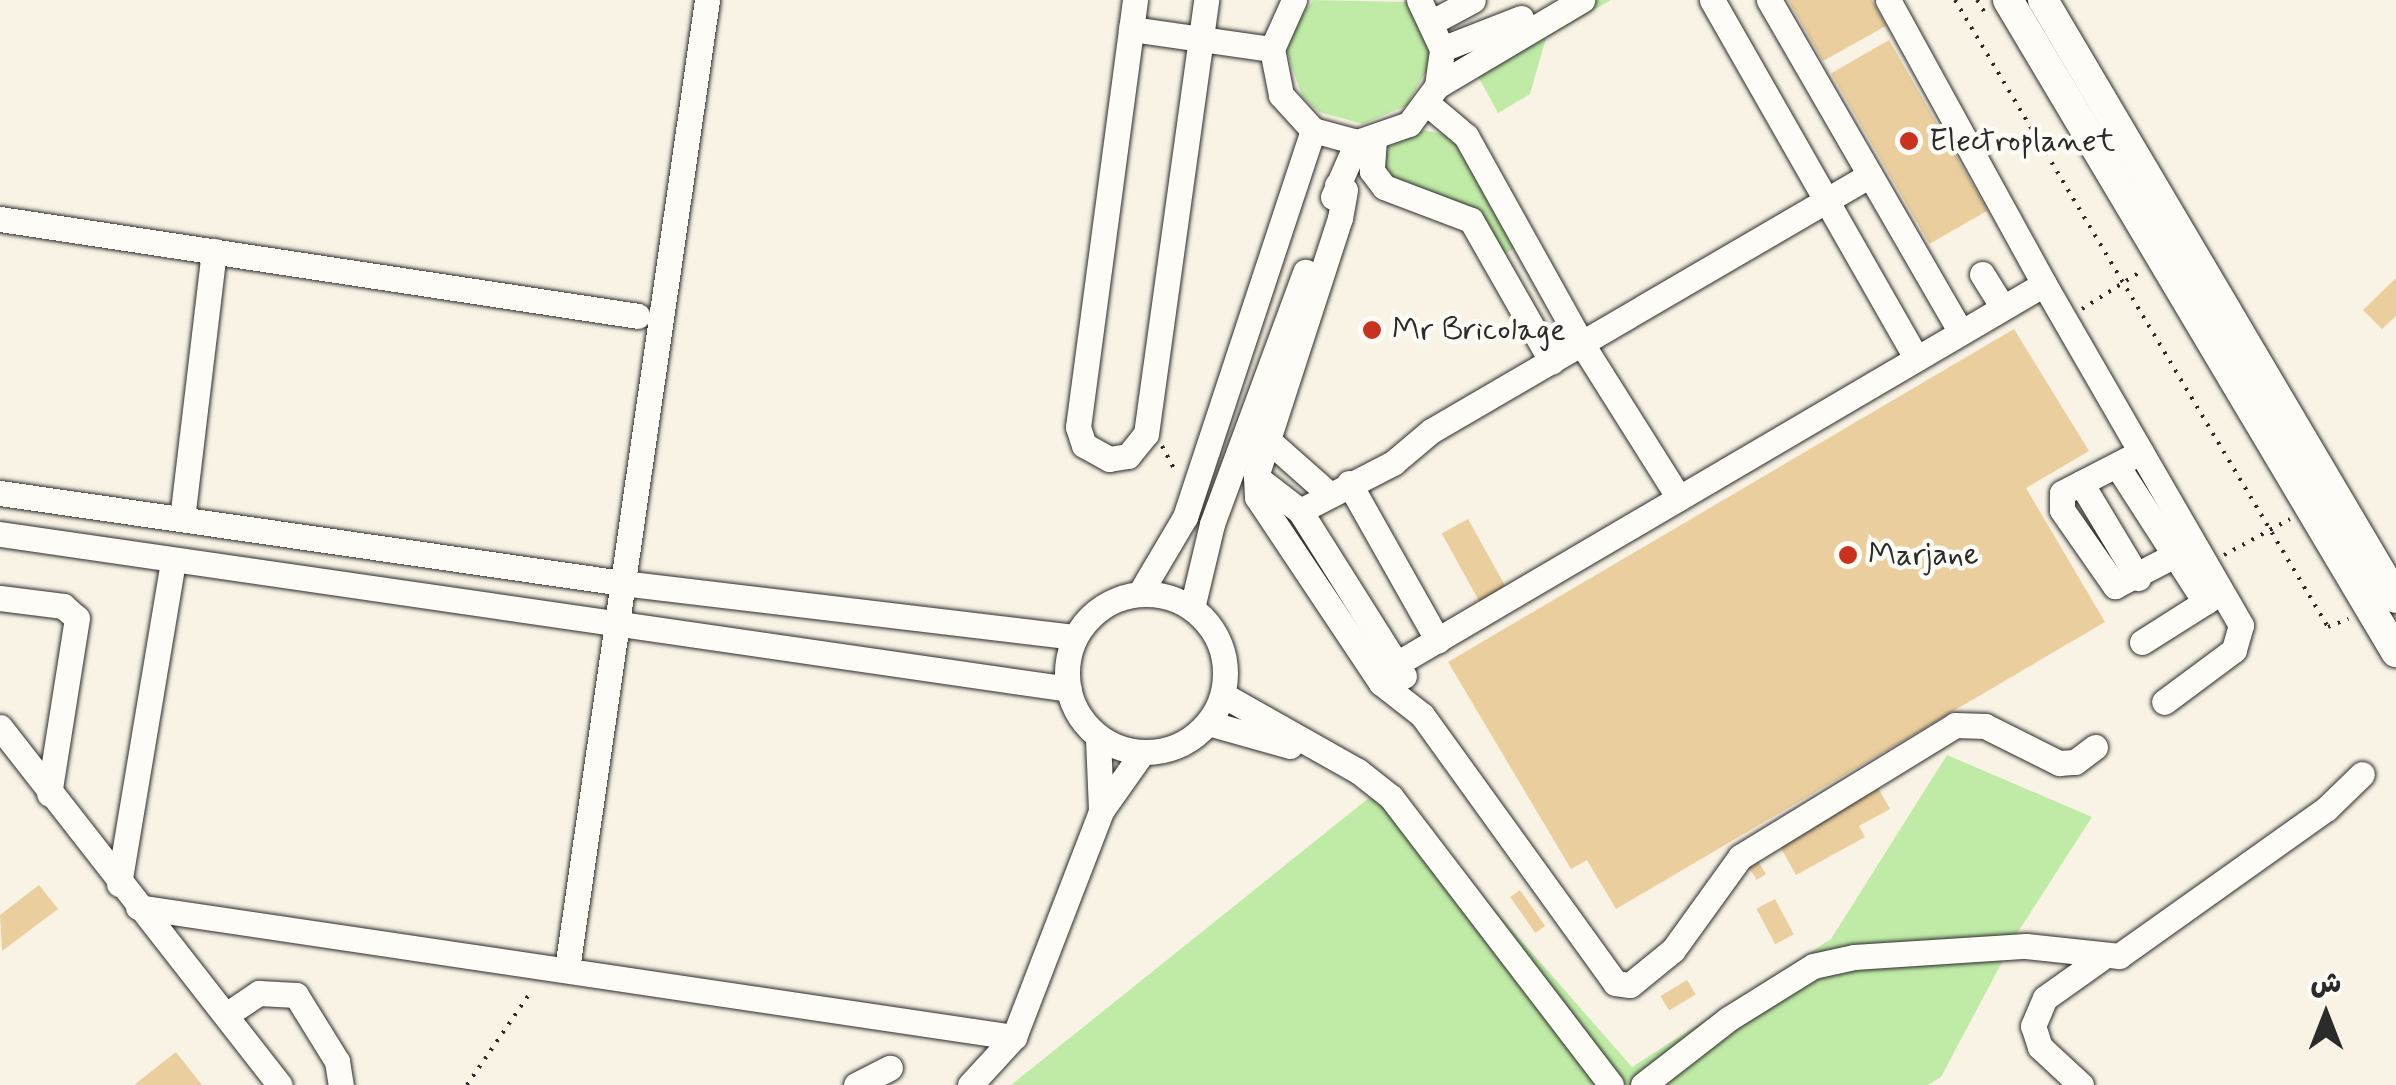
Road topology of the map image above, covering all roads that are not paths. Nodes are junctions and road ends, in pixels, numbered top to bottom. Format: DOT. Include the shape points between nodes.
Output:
graph roads {
  1 [pos="707,0"];
  2 [pos="1135,0"];
  3 [pos="1206,0"];
  4 [pos="1294,0"];
  5 [pos="1473,0"];
  6 [pos="1550,0"];
  7 [pos="1582,0"];
  8 [pos="1712,0"];
  9 [pos="1769,0"];
  10 [pos="1888,0"];
  11 [pos="2008,0"];
  12 [pos="2043,0"];
  13 [pos="1427,10"];
  14 [pos="1131,30"];
  15 [pos="1200,39"];
  16 [pos="1442,48"];
  17 [pos="1272,49"];
  18 [pos="1432,95"];
  19 [pos="1313,130"];
  20 [pos="1366,140"];
  21 [pos="1870,174"];
  22 [pos="1341,188"];
  23 [pos="1390,192"];
  24 [pos="1826,200"];
  25 [pos="0,219"];
  26 [pos="214,250"];
  27 [pos="1982,274"];
  28 [pos="2044,284"];
  29 [pos="2003,307"];
  30 [pos="638,316"];
  31 [pos="1960,331"];
  32 [pos="1582,344"];
  33 [pos="1916,358"];
  34 [pos="1552,362"];
  35 [pos="1268,440"];
  36 [pos="2141,452"];
  37 [pos="2118,467"];
  38 [pos="1256,478"];
  39 [pos="2081,484"];
  40 [pos="1339,488"];
  41 [pos="0,493"];
  42 [pos="1678,498"];
  43 [pos="1300,511"];
  44 [pos="2144,511"];
  45 [pos="182,518"];
  46 [pos="2110,530"];
  47 [pos="0,534"];
  48 [pos="2084,545"];
  49 [pos="2191,556"];
  50 [pos="173,560"];
  51 [pos="2387,564"];
  52 [pos="2138,578"];
  53 [pos="622,582"];
  54 [pos="1140,594"];
  55 [pos="2214,597"];
  56 [pos="0,598"];
  57 [pos="2383,604"];
  58 [pos="1192,608"];
  59 [pos="616,626"];
  60 [pos="1074,637"];
  61 [pos="1438,642"];
  62 [pos="2142,642"];
  63 [pos="2396,652"];
  64 [pos="1398,663"];
  65 [pos="1069,690"];
  66 [pos="1222,696"];
  67 [pos="2164,702"];
  68 [pos="1422,714"];
  69 [pos="1208,723"];
  70 [pos="0,727"];
  71 [pos="1098,738"];
  72 [pos="2095,747"];
  73 [pos="1142,753"];
  74 [pos="1324,755"];
  75 [pos="2362,774"];
  76 [pos="49,794"];
  77 [pos="1101,811"];
  78 [pos="119,884"];
  79 [pos="138,908"];
  80 [pos="2100,958"];
  81 [pos="568,969"];
  82 [pos="229,1013"];
  83 [pos="1014,1037"];
  84 [pos="890,1068"];
  85 [pos="280,1085"];
  86 [pos="341,1085"];
  87 [pos="856,1085"];
  88 [pos="970,1085"];
  89 [pos="1610,1085"];
  90 [pos="1643,1085"];
  91 [pos="2081,1085"];
  1 -- 53 [label="street"];
  2 -- 14 [label="street"];
  3 -- 15 [label="street"];
  4 -- 17 [label="street"];
  5 -- 13 [label="street"];
  6 -- 16 [label="street" via="1497,32"];
  7 -- 18 [label="street"];
  8 -- 24 [label="street"];
  9 -- 21 [label="street"];
  10 -- 28 [label="street"];
  11 -- 57 [label="main road" via="2307,508"];
  12 -- 51 [label="main road"];
  13 -- 16 [label="street"];
  14 -- 15 [label="street"];
  14 -- 15 [label="street" via="1078,427 1084,445 1109,459 1128,456 1146,434"];
  15 -- 17 [label="street"];
  16 -- 18 [label="street"];
  17 -- 19 [label="street" via="1280,95"];
  18 -- 20 [label="street" via="1409,124"];
  18 -- 32 [label="street" via="1466,136"];
  19 -- 20 [label="street"];
  19 -- 54 [label="street" via="1184,517"];
  20 -- 22 [label="street"];
  20 -- 23 [label="street" via="1372,171"];
  21 -- 24 [label="street"];
  21 -- 31 [label="street"];
  22 -- 23 [label="street"];
  22 -- 35 [label="street"];
  22 -- 58 [label="street" via="1216,510"];
  23 -- 34 [label="street" via="1471,220"];
  24 -- 32 [label="street"];
  24 -- 33 [label="street"];
  25 -- 26 [label="street"];
  26 -- 30 [label="street"];
  26 -- 45 [label="street"];
  27 -- 29 [label="street"];
  28 -- 29 [label="street"];
  28 -- 36 [label="street"];
  29 -- 31 [label="street"];
  31 -- 33 [label="street"];
  32 -- 34 [label="street"];
  32 -- 42 [label="street"];
  33 -- 42 [label="street"];
  34 -- 40 [label="street"];
  35 -- 38 [label="street"];
  35 -- 40 [label="street"];
  36 -- 37 [label="street"];
  36 -- 49 [label="street"];
  37 -- 39 [label="street"];
  37 -- 44 [label="street"];
  38 -- 43 [label="street"];
  38 -- 68 [label="street" via="1261,507 1381,683"];
  39 -- 46 [label="street"];
  39 -- 48 [label="street" via="2060,501"];
  40 -- 43 [label="street"];
  40 -- 61 [label="street"];
  41 -- 45 [label="street"];
  42 -- 61 [label="street"];
  43 -- 64 [label="street"];
  44 -- 46 [label="street"];
  44 -- 49 [label="street"];
  45 -- 53 [label="street"];
  46 -- 48 [label="street"];
  46 -- 52 [label="street"];
  47 -- 50 [label="street"];
  48 -- 52 [label="street" via="2110,584"];
  49 -- 52 [label="street"];
  49 -- 55 [label="street"];
  50 -- 59 [label="street"];
  50 -- 78 [label="street"];
  51 -- 57 [label="main road"];
  53 -- 59 [label="street"];
  53 -- 60 [label="street"];
  54 -- 58 [label="street"];
  54 -- 60 [label="street" via="1094,612"];
  55 -- 62 [label="street"];
  55 -- 67 [label="street" via="2241,625 2239,645"];
  56 -- 76 [label="street" via="63,606 77,618"];
  57 -- 63 [label="main road"];
  58 -- 66 [label="street" via="1223,652"];
  59 -- 65 [label="street"];
  59 -- 81 [label="street"];
  60 -- 65 [label="street" via="1065,675"];
  61 -- 64 [label="street"];
  64 -- 68 [label="street"];
  65 -- 71 [label="street" via="1075,711"];
  66 -- 69 [label="street"];
  66 -- 74 [label="street"];
  68 -- 72 [label="street" via="1615,982 1630,985 1674,950 1740,856 1955,725 1985,726 2059,763 2075,762"];
  69 -- 73 [label="street" via="1162,752"];
  69 -- 74 [label="street"];
  70 -- 76 [label="street"];
  71 -- 73 [label="street"];
  71 -- 77 [label="street"];
  73 -- 77 [label="street"];
  74 -- 89 [label="street" via="1391,797"];
  75 -- 80 [label="street" via="2199,903 2119,956"];
  76 -- 78 [label="street"];
  77 -- 83 [label="street"];
  78 -- 79 [label="street"];
  79 -- 81 [label="street"];
  79 -- 82 [label="street"];
  80 -- 90 [label="street" via="2026,946 1813,966 1728,1019"];
  80 -- 91 [label="street" via="2045,998 2034,1026 2040,1047"];
  81 -- 83 [label="street"];
  82 -- 85 [label="street"];
  82 -- 86 [label="street" via="259,994 296,995 337,1061"];
  83 -- 88 [label="street"];
  84 -- 87 [label="street"];
}
